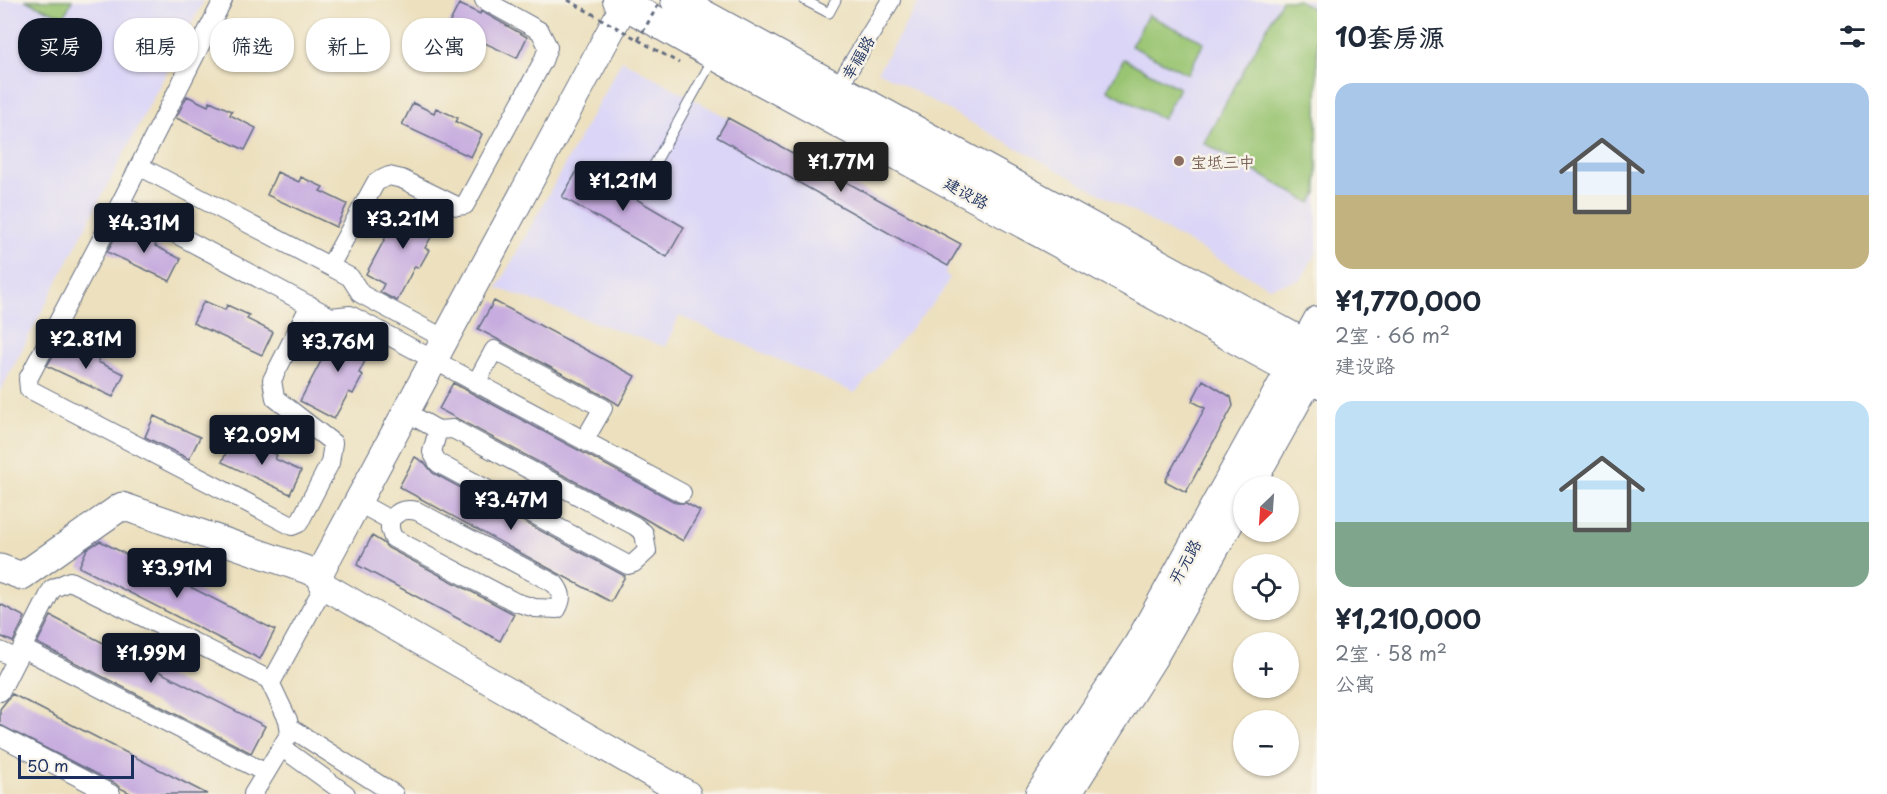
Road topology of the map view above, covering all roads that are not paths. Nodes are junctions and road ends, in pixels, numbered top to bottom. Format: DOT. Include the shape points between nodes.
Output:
graph roads {
  1 [pos="223,0"];
  2 [pos="484,0"];
  3 [pos="675,0"];
  4 [pos="804,0"];
  5 [pos="836,0"];
  6 [pos="891,0"];
  7 [pos="623,1"];
  8 [pos="715,55"];
  9 [pos="838,88"];
  10 [pos="823,114"];
  11 [pos="139,166"];
  12 [pos="644,183"];
  13 [pos="120,204"];
  14 [pos="330,266"];
  15 [pos="361,294"];
  16 [pos="310,305"];
  17 [pos="350,315"];
  18 [pos="439,350"];
  19 [pos="1310,359"];
  20 [pos="476,383"];
  21 [pos="406,412"];
  22 [pos="438,430"];
  23 [pos="584,441"];
  24 [pos="1255,476"];
  25 [pos="682,493"];
  26 [pos="357,502"];
  27 [pos="1233,517"];
  28 [pos="390,520"];
  29 [pos="0,568"];
  30 [pos="321,580"];
  31 [pos="0,651"];
  32 [pos="19,654"];
  33 [pos="269,680"];
  34 [pos="0,692"];
  35 [pos="289,727"];
  36 [pos="0,736"];
  37 [pos="281,747"];
  38 [pos="266,773"];
  39 [pos="111,794"];
  40 [pos="253,794"];
  41 [pos="346,794"];
  42 [pos="394,794"];
  43 [pos="687,794"];
  44 [pos="1039,794"];
  45 [pos="1068,794"];
  1 -- 11 [label="street"];
  2 -- 14 [label="street" via="540,31 548,47 465,205 457,206 389,176 376,182"];
  3 -- 9 [label="main road, 建设路"];
  4 -- 5 [label="lane" via="829,13"];
  6 -- 9 [label="street, 幸福路"];
  7 -- 8 [label="main road, 建设路"];
  7 -- 18 [label="street"];
  8 -- 10 [label="main road, 建设路"];
  8 -- 12 [label="lane"];
  9 -- 10 [label="street, 幸福路"];
  9 -- 19 [label="main road, 建设路"];
  10 -- 19 [label="main road, 建设路"];
  11 -- 13 [label="street"];
  11 -- 14 [label="street"];
  13 -- 16 [label="street"];
  13 -- 16 [label="street" via="28,379 29,388 292,526 299,523 330,463 333,443 274,398 272,381"];
  14 -- 15 [label="street" via="350,277"];
  15 -- 17 [label="street"];
  15 -- 18 [label="street"];
  16 -- 17 [label="street" via="331,317"];
  17 -- 18 [label="street"];
  18 -- 20 [label="street"];
  18 -- 21 [label="street"];
  19 -- 24 [label="street"];
  19 -- 44 [label="street, 开元路" via="1137,645"];
  20 -- 23 [label="street"];
  20 -- 23 [label="street" via="494,350 603,408"];
  21 -- 22 [label="street"];
  21 -- 26 [label="street"];
  22 -- 22 [label="street" via="432,452 438,463 628,564 646,551 644,533 636,526 453,429"];
  23 -- 25 [label="street"];
  26 -- 28 [label="street"];
  26 -- 30 [label="street"];
  27 -- 45 [label="street, 开元路" via="1154,657"];
  28 -- 28 [label="street" via="393,537 515,602 557,609 562,600 555,584 417,511 402,510"];
  29 -- 30 [label="street" via="22,576 122,506"];
  30 -- 33 [label="street" via="272,681"];
  30 -- 43 [label="street"];
  31 -- 32 [label="street"];
  32 -- 33 [label="street" via="52,589 70,580"];
  32 -- 34 [label="street"];
  32 -- 38 [label="street"];
  33 -- 35 [label="street"];
  35 -- 37 [label="street" via="290,733"];
  35 -- 42 [label="street"];
  36 -- 39 [label="street"];
  37 -- 38 [label="street"];
  37 -- 41 [label="street"];
  38 -- 40 [label="street"];
}
